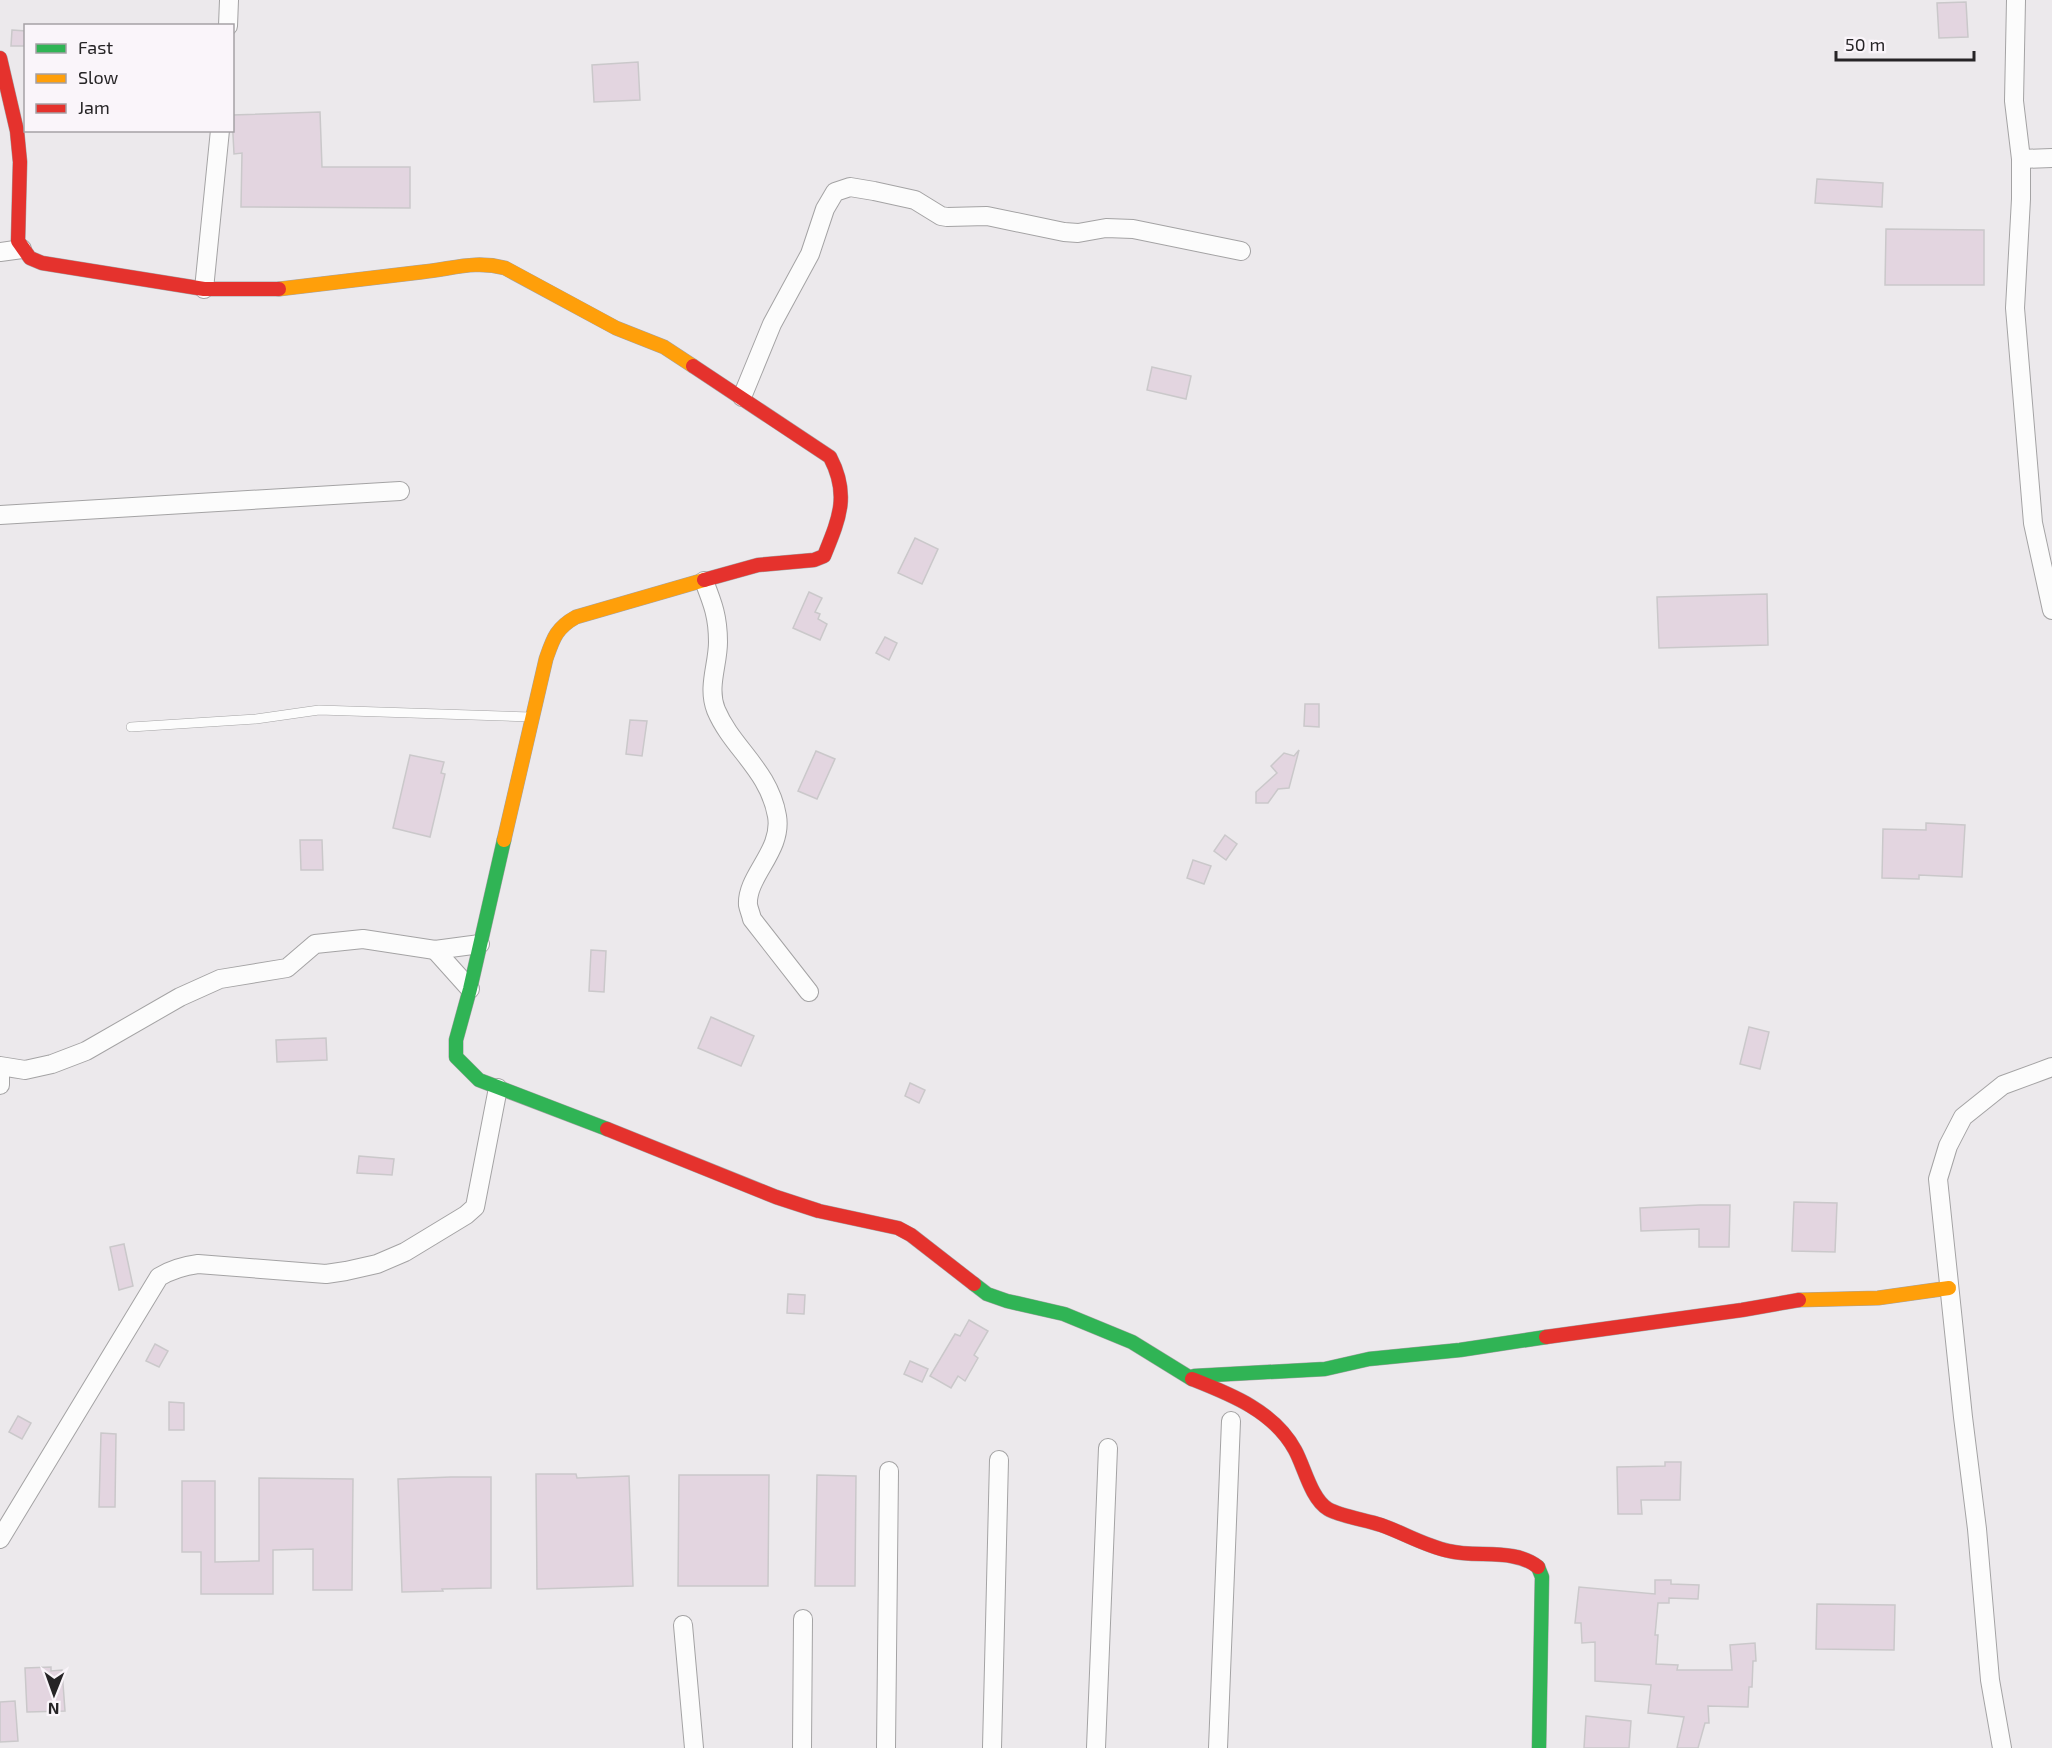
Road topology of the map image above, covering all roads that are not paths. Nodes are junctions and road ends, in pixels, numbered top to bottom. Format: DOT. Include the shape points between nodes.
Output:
graph roads {
  1 [pos="229,0"];
  2 [pos="2016,0"];
  3 [pos="228,24"];
  4 [pos="0,58"];
  5 [pos="220,132"];
  6 [pos="2052,158"];
  7 [pos="2021,159"];
  8 [pos="22,249"];
  9 [pos="1241,251"];
  10 [pos="0,252"];
  11 [pos="204,289"];
  12 [pos="742,397"];
  13 [pos="400,491"];
  14 [pos="0,515"];
  15 [pos="704,581"];
  16 [pos="2052,610"];
  17 [pos="531,717"];
  18 [pos="131,727"];
  19 [pos="480,944"];
  20 [pos="435,950"];
  21 [pos="470,989"];
  22 [pos="809,992"];
  23 [pos="2052,1067"];
  24 [pos="0,1068"];
  25 [pos="0,1085"];
  26 [pos="498,1088"];
  27 [pos="1949,1288"];
  28 [pos="1185,1376"];
  29 [pos="1231,1421"];
  30 [pos="1108,1448"];
  31 [pos="999,1460"];
  32 [pos="889,1471"];
  33 [pos="0,1539"];
  34 [pos="803,1618"];
  35 [pos="683,1625"];
  36 [pos="694,1748"];
  37 [pos="802,1748"];
  38 [pos="886,1748"];
  39 [pos="992,1748"];
  40 [pos="1096,1748"];
  41 [pos="1218,1748"];
  42 [pos="1539,1748"];
  43 [pos="2002,1748"];
  1 -- 3 [label="street"];
  2 -- 7 [label="street" via="2014,101"];
  4 -- 8 [label="street" via="17,131 18,241"];
  5 -- 11 [label="street"];
  6 -- 7 [label="street"];
  7 -- 16 [label="street" via="2014,308 2033,523"];
  8 -- 10 [label="street"];
  8 -- 11 [label="street" via="42,263"];
  9 -- 12 [label="street" via="1133,229 1071,233 987,216 946,218 915,200 850,187 835,192 825,209 810,254 776,313"];
  11 -- 12 [label="street" via="266,290 486,262 513,272 616,328 664,347"];
  12 -- 15 [label="street" via="830,458 839,472 840,509 825,555 819,559 758,565"];
  13 -- 14 [label="street"];
  15 -- 17 [label="street" via="563,624 546,659"];
  15 -- 22 [label="street" via="718,616 711,685 715,709 760,772 777,816 776,839 755,881 748,906 752,919"];
  17 -- 18 [label="lane" via="319,711"];
  17 -- 19 [label="street"];
  19 -- 20 [label="street"];
  19 -- 21 [label="street"];
  20 -- 21 [label="street"];
  20 -- 24 [label="street" via="363,939 315,944 287,968 220,979 180,997 86,1051 25,1070"];
  21 -- 26 [label="street" via="456,1040 456,1057 479,1080"];
  23 -- 27 [label="street" via="2003,1084 1963,1117 1948,1146 1938,1179"];
  24 -- 25 [label="street"];
  26 -- 28 [label="street" via="776,1197 898,1228 987,1294 1064,1314 1132,1342"];
  26 -- 33 [label="street" via="475,1207 405,1252 377,1264 326,1274 198,1264 176,1268 159,1277"];
  27 -- 28 [label="street" via="1878,1298 1793,1300 1460,1350 1369,1359 1325,1369"];
  27 -- 43 [label="street" via="1990,1680"];
  28 -- 42 [label="street" via="1239,1398 1283,1432 1317,1498 1328,1509 1450,1552 1522,1558 1537,1566 1542,1577"];
  29 -- 41 [label="street"];
  30 -- 40 [label="street"];
  31 -- 39 [label="street"];
  32 -- 38 [label="street"];
  34 -- 37 [label="street"];
  35 -- 36 [label="street"];
}
